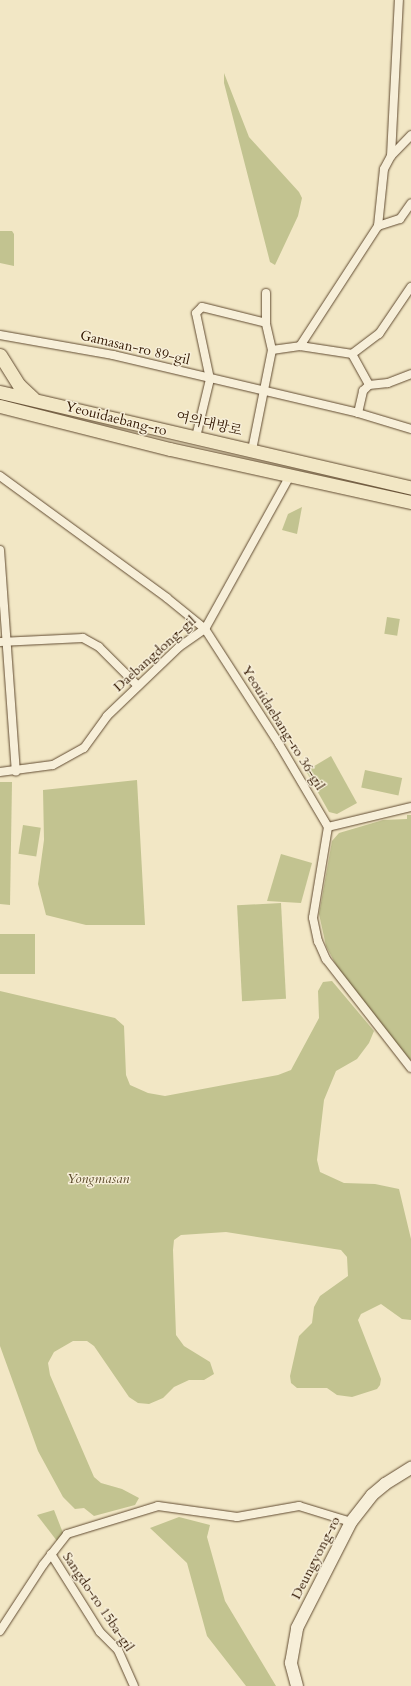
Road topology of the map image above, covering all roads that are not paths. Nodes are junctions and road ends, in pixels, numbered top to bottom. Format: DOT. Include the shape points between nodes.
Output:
graph roads {
  1 [pos="399,0"];
  2 [pos="411,135"];
  3 [pos="391,156"];
  4 [pos="411,203"];
  5 [pos="378,226"];
  6 [pos="411,288"];
  7 [pos="266,292"];
  8 [pos="266,323"];
  9 [pos="0,335"];
  10 [pos="300,346"];
  11 [pos="272,350"];
  12 [pos="352,354"];
  13 [pos="0,355"];
  14 [pos="411,374"];
  15 [pos="210,379"];
  16 [pos="369,385"];
  17 [pos="264,390"];
  18 [pos="0,392"];
  19 [pos="35,399"];
  20 [pos="0,406"];
  21 [pos="358,413"];
  22 [pos="411,429"];
  23 [pos="196,437"];
  24 [pos="252,450"];
  25 [pos="293,460"];
  26 [pos="249,465"];
  27 [pos="291,474"];
  28 [pos="0,476"];
  29 [pos="411,488"];
  30 [pos="411,502"];
  31 [pos="0,550"];
  32 [pos="205,629"];
  33 [pos="3,642"];
  34 [pos="138,686"];
  35 [pos="16,771"];
  36 [pos="0,772"];
  37 [pos="411,807"];
  38 [pos="328,827"];
  39 [pos="411,1068"];
  40 [pos="411,1468"];
  41 [pos="352,1522"];
  42 [pos="51,1554"];
  43 [pos="0,1631"];
  44 [pos="134,1686"];
  45 [pos="297,1686"];
  1 -- 3 [label="street"];
  2 -- 3 [label="street"];
  3 -- 5 [label="street" via="384,169"];
  4 -- 5 [label="street" via="400,219"];
  5 -- 10 [label="street"];
  6 -- 12 [label="street" via="379,334"];
  7 -- 8 [label="street"];
  8 -- 11 [label="street"];
  8 -- 15 [label="street" via="202,307 196,313"];
  9 -- 15 [label="street, Gamasan-ro 89-gil" via="114,355"];
  10 -- 11 [label="street"];
  10 -- 12 [label="street"];
  11 -- 17 [label="street"];
  12 -- 16 [label="street"];
  13 -- 19 [label="main road" via="19,385"];
  14 -- 16 [label="street" via="388,384"];
  15 -- 17 [label="street, Gamasan-ro 89-gil"];
  15 -- 23 [label="street"];
  16 -- 21 [label="street" via="363,391"];
  17 -- 21 [label="street, Gamasan-ro 89-gil"];
  17 -- 24 [label="street"];
  18 -- 19 [label="main road, 여의대방로"];
  19 -- 23 [label="main road, 여의대방로"];
  20 -- 26 [label="main road, Yeouidaebang-ro" via="170,449"];
  21 -- 22 [label="street, Gamasan-ro 89-gil"];
  23 -- 24 [label="main road, 여의대방로"];
  24 -- 25 [label="main road, 여의대방로"];
  24 -- 26 [label="main road"];
  25 -- 27 [label="main road"];
  25 -- 29 [label="main road, 여의대방로"];
  26 -- 27 [label="main road, Yeouidaebang-ro"];
  27 -- 30 [label="main road, Yeouidaebang-ro"];
  27 -- 32 [label="street, Daebangdong-gil"];
  28 -- 32 [label="street, Yeouidaebang-ro 36-gil" via="167,598"];
  31 -- 33 [label="street"];
  32 -- 34 [label="street, Daebangdong-gil" via="179,647"];
  32 -- 38 [label="street, Yeouidaebang-ro 36-gil" via="279,744"];
  33 -- 34 [label="street" via="83,638 99,647"];
  33 -- 35 [label="street"];
  34 -- 35 [label="street, Daebangdong-gil" via="104,720 84,748 53,765"];
  35 -- 36 [label="street, Daebangdong-gil"];
  37 -- 38 [label="street"];
  38 -- 39 [label="street" via="313,905 318,941 340,980"];
  40 -- 41 [label="street, Deungyong-ro" via="376,1491"];
  41 -- 42 [label="street" via="299,1506 237,1517 158,1506 67,1534"];
  41 -- 45 [label="street, Deungyong-ro" via="297,1628 291,1663"];
  42 -- 43 [label="street"];
  42 -- 44 [label="street, Sangdo-ro 15ba-gil" via="100,1632 118,1650"];
}
